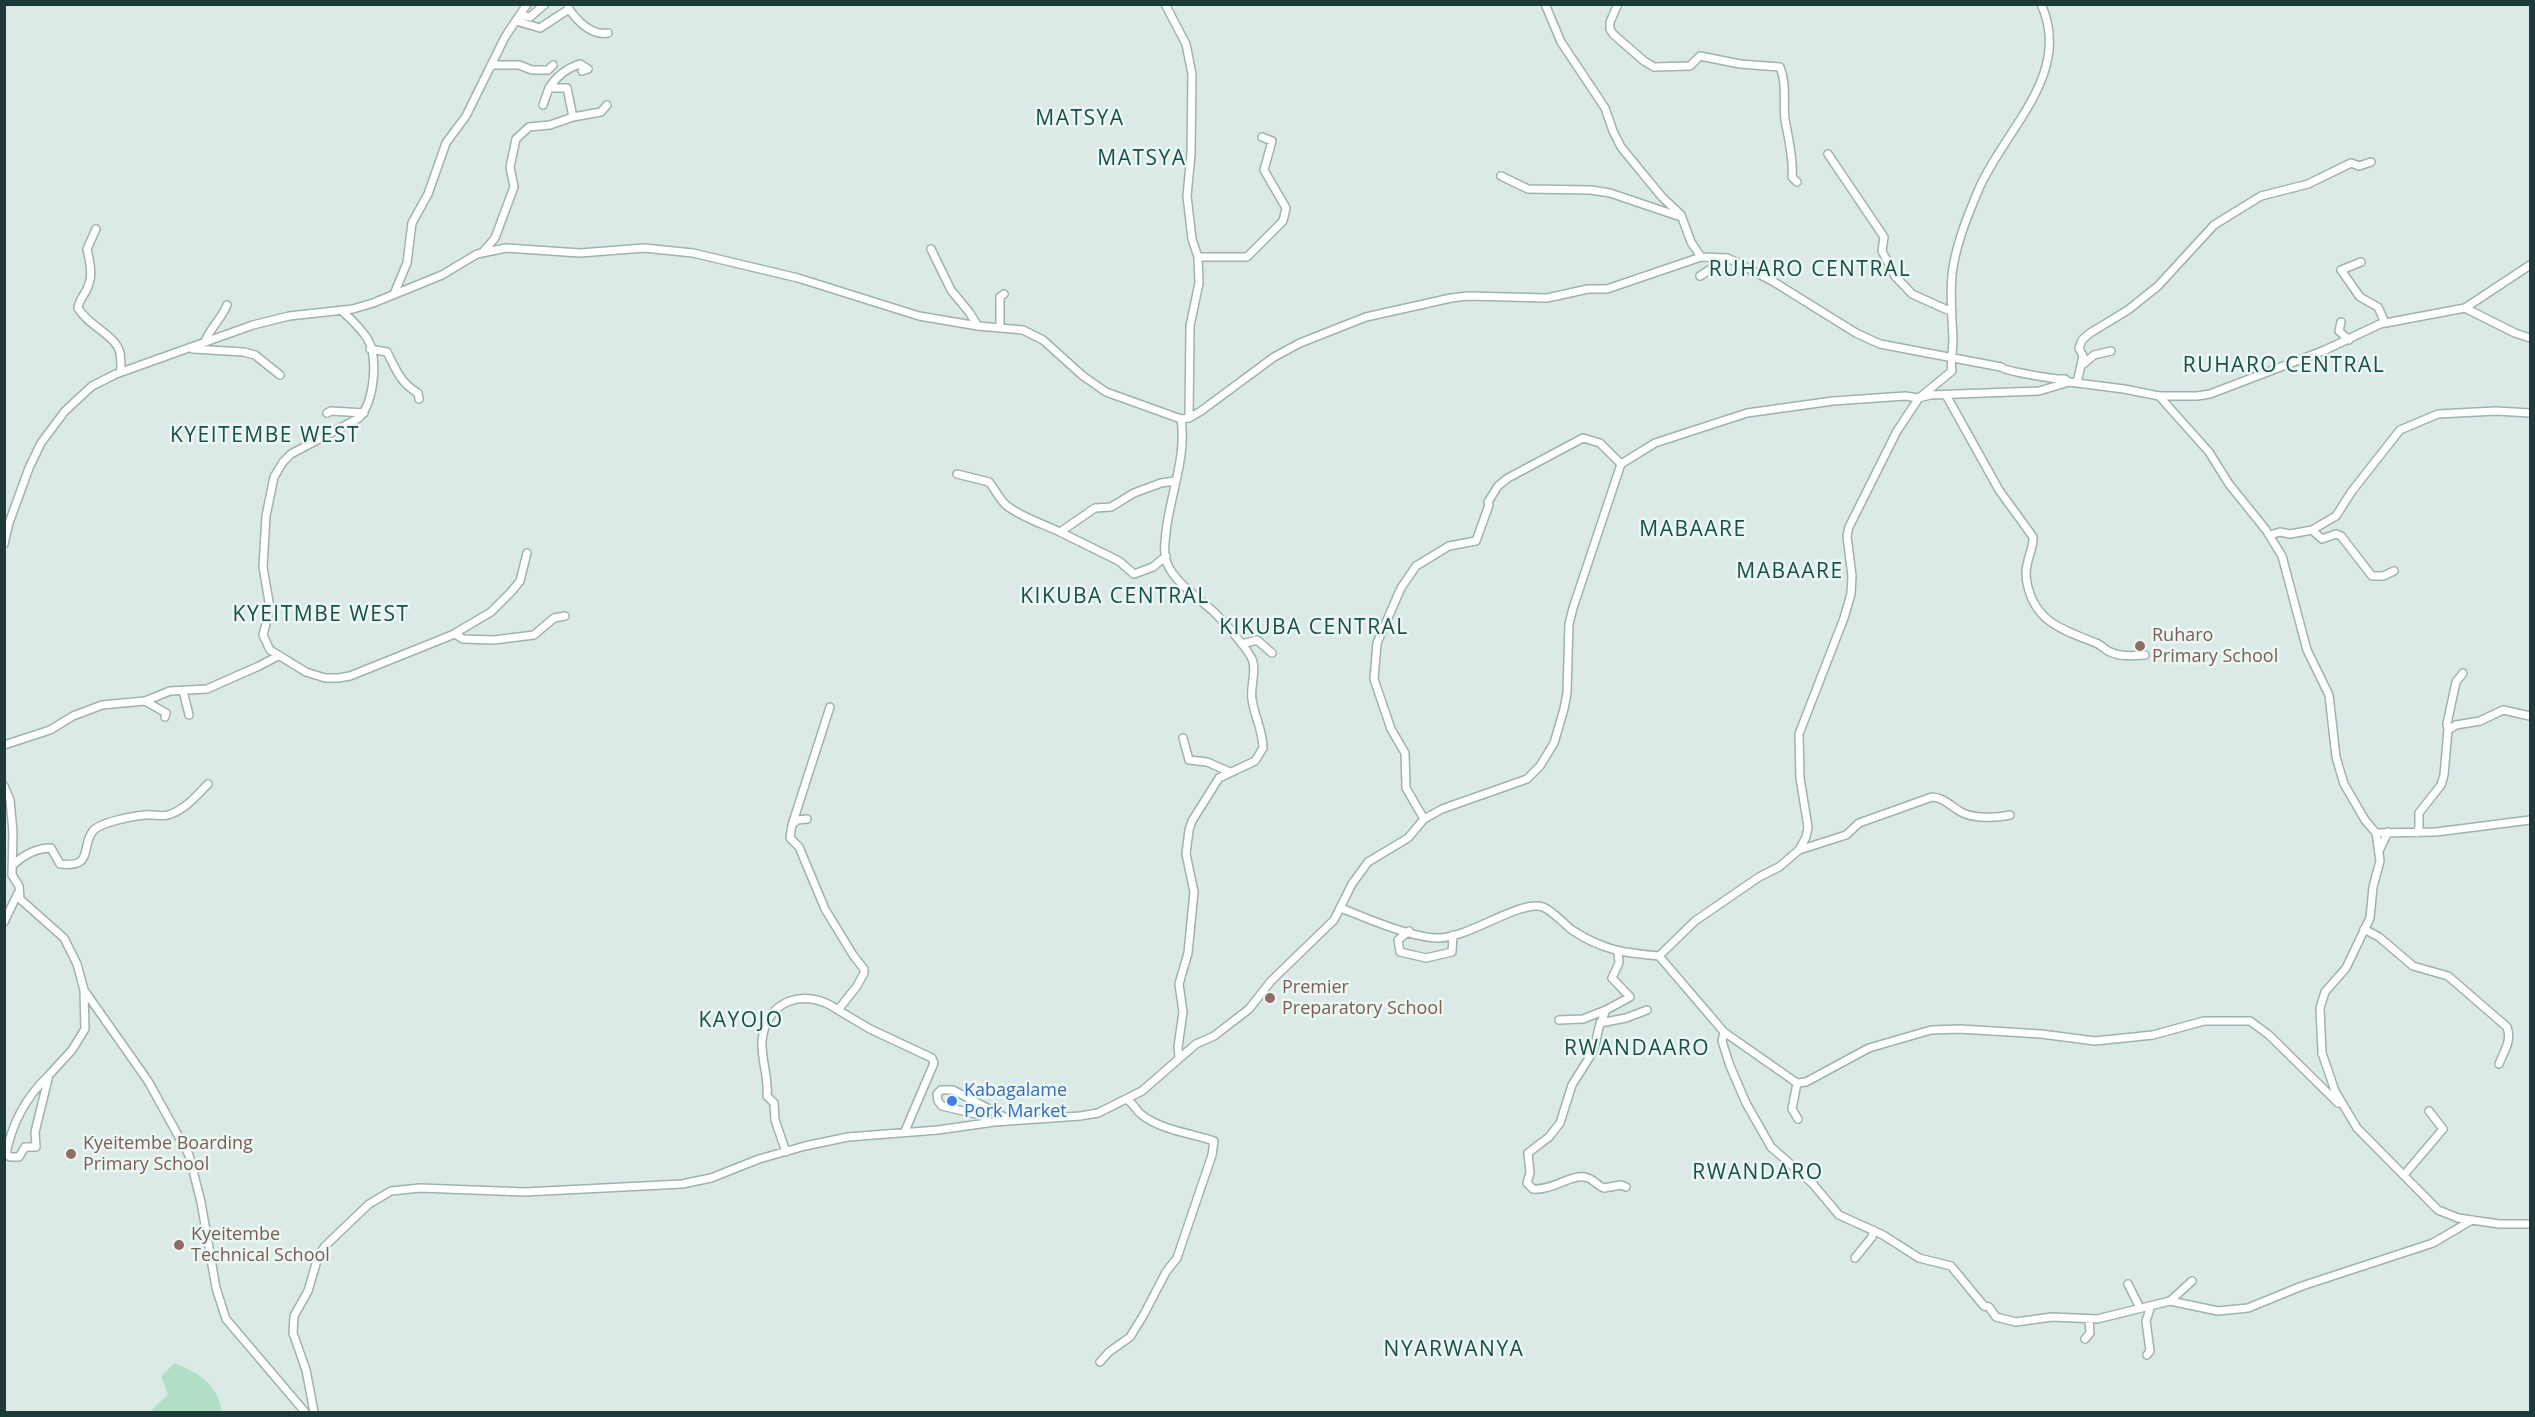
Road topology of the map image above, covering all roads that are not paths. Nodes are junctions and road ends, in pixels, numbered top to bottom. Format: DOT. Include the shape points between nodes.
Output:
graph roads {
  1 [pos="527,4"];
  2 [pos="545,4"];
  3 [pos="1165,4"];
  4 [pos="1545,4"];
  5 [pos="1618,4"];
  6 [pos="2041,4"];
  7 [pos="568,7"];
  8 [pos="518,18"];
  9 [pos="608,33"];
  10 [pos="492,65"];
  11 [pos="553,65"];
  12 [pos="582,71"];
  13 [pos="549,88"];
  14 [pos="543,105"];
  15 [pos="608,105"];
  16 [pos="573,117"];
  17 [pos="1262,136"];
  18 [pos="1828,154"];
  19 [pos="2371,162"];
  20 [pos="1501,176"];
  21 [pos="1797,182"];
  22 [pos="96,229"];
  23 [pos="1687,230"];
  24 [pos="932,249"];
  25 [pos="483,252"];
  26 [pos="1198,257"];
  27 [pos="1701,257"];
  28 [pos="1727,258"];
  29 [pos="2361,262"];
  30 [pos="2530,265"];
  31 [pos="1700,276"];
  32 [pos="394,294"];
  33 [pos="1004,294"];
  34 [pos="227,305"];
  35 [pos="2465,308"];
  36 [pos="342,311"];
  37 [pos="1952,312"];
  38 [pos="2341,322"];
  39 [pos="2385,323"];
  40 [pos="978,326"];
  41 [pos="1000,327"];
  42 [pos="2530,339"];
  43 [pos="2349,340"];
  44 [pos="205,342"];
  45 [pos="370,349"];
  46 [pos="182,351"];
  47 [pos="2111,351"];
  48 [pos="1950,359"];
  49 [pos="2082,365"];
  50 [pos="121,372"];
  51 [pos="280,375"];
  52 [pos="2068,382"];
  53 [pos="2077,383"];
  54 [pos="1946,395"];
  55 [pos="2159,396"];
  56 [pos="1919,398"];
  57 [pos="419,399"];
  58 [pos="327,413"];
  59 [pos="364,413"];
  60 [pos="2530,413"];
  61 [pos="1185,419"];
  62 [pos="1621,464"];
  63 [pos="957,474"];
  64 [pos="1175,481"];
  65 [pos="2312,530"];
  66 [pos="1062,533"];
  67 [pos="2270,535"];
  68 [pos="4,544"];
  69 [pos="527,553"];
  70 [pos="1166,556"];
  71 [pos="2394,570"];
  72 [pos="565,616"];
  73 [pos="455,634"];
  74 [pos="1242,644"];
  75 [pos="270,650"];
  76 [pos="1272,653"];
  77 [pos="2145,655"];
  78 [pos="278,656"];
  79 [pos="270,661"];
  80 [pos="2463,673"];
  81 [pos="183,691"];
  82 [pos="145,701"];
  83 [pos="830,707"];
  84 [pos="189,715"];
  85 [pos="2530,716"];
  86 [pos="165,717"];
  87 [pos="2448,730"];
  88 [pos="1182,738"];
  89 [pos="4,744"];
  90 [pos="1230,772"];
  91 [pos="208,784"];
  92 [pos="4,786"];
  93 [pos="2010,815"];
  94 [pos="807,819"];
  95 [pos="1424,819"];
  96 [pos="2530,820"];
  97 [pos="792,825"];
  98 [pos="2388,832"];
  99 [pos="2376,833"];
  100 [pos="2416,833"];
  101 [pos="1799,850"];
  102 [pos="2379,851"];
  103 [pos="14,864"];
  104 [pos="18,893"];
  105 [pos="1341,908"];
  106 [pos="4,922"];
  107 [pos="2364,929"];
  108 [pos="1409,931"];
  109 [pos="1453,935"];
  110 [pos="1618,952"];
  111 [pos="1659,956"];
  112 [pos="84,990"];
  113 [pos="838,1010"];
  114 [pos="1606,1010"];
  115 [pos="1647,1010"];
  116 [pos="1559,1020"];
  117 [pos="1600,1023"];
  118 [pos="1724,1032"];
  119 [pos="1179,1057"];
  120 [pos="2499,1064"];
  121 [pos="49,1075"];
  122 [pos="1797,1083"];
  123 [pos="1126,1099"];
  124 [pos="2345,1110"];
  125 [pos="2429,1111"];
  126 [pos="1798,1119"];
  127 [pos="1012,1121"];
  128 [pos="986,1123"];
  129 [pos="905,1131"];
  130 [pos="786,1152"];
  131 [pos="2404,1175"];
  132 [pos="1626,1187"];
  133 [pos="2472,1220"];
  134 [pos="2530,1224"];
  135 [pos="1873,1230"];
  136 [pos="1855,1257"];
  137 [pos="2192,1281"];
  138 [pos="2128,1284"];
  139 [pos="2170,1301"];
  140 [pos="2151,1306"];
  141 [pos="2140,1308"];
  142 [pos="2089,1319"];
  143 [pos="2085,1339"];
  144 [pos="2148,1355"];
  145 [pos="1100,1362"];
  146 [pos="305,1413"];
  147 [pos="314,1413"];
  1 -- 8 [label="street"];
  2 -- 8 [label="street" via="530,17"];
  3 -- 26 [label="street" via="1190,59 1191,154 1186,196"];
  4 -- 23 [label="street" via="1561,42 1605,108 1622,147 1681,215"];
  5 -- 21 [label="street" via="1610,22 1613,34 1652,66 1690,66 1702,56 1780,67 1792,177"];
  6 -- 37 [label="street" via="2049,31 2045,71 2033,100 1987,172 1973,203 1954,263"];
  7 -- 8 [label="street" via="540,28"];
  7 -- 9 [label="street" via="596,34"];
  8 -- 10 [label="street"];
  10 -- 11 [label="street" via="548,70"];
  10 -- 32 [label="street" via="466,116 446,143 428,194 412,223 407,263"];
  12 -- 13 [label="street" via="588,69 580,64 568,67"];
  13 -- 14 [label="street"];
  13 -- 16 [label="street" via="567,88"];
  15 -- 16 [label="street" via="601,112"];
  16 -- 25 [label="street" via="529,127 516,139 510,167 514,187 495,238"];
  17 -- 26 [label="street" via="1272,141 1264,170 1286,208 1283,221 1247,257"];
  18 -- 37 [label="street" via="1884,237 1882,251 1895,276 1912,294"];
  19 -- 49 [label="street" via="2365,166 2351,163 2308,184 2260,196 2214,225 2145,298 2084,338 2079,348"];
  20 -- 23 [label="street" via="1528,189 1591,190 1640,202 1677,214"];
  22 -- 50 [label="street" via="87,249 90,282 78,308 120,351"];
  23 -- 27 [label="street"];
  24 -- 40 [label="street" via="951,290"];
  25 -- 32 [label="street" via="442,275"];
  25 -- 40 [label="street" via="506,248 580,253 644,248 693,253 798,278 919,316"];
  26 -- 61 [label="street" via="1199,283 1190,336 1191,372"];
  27 -- 28 [label="street"];
  27 -- 61 [label="street" via="1607,288 1547,298 1451,298 1366,317 1274,357"];
  28 -- 31 [label="street"];
  28 -- 48 [label="street" via="1868,339"];
  29 -- 39 [label="street" via="2341,270 2360,297 2378,307"];
  30 -- 35 [label="street"];
  32 -- 36 [label="street"];
  33 -- 41 [label="street" via="1000,297"];
  34 -- 44 [label="street"];
  35 -- 39 [label="street"];
  35 -- 42 [label="street"];
  36 -- 44 [label="street" via="253,324"];
  36 -- 45 [label="street" via="363,334"];
  37 -- 48 [label="street"];
  38 -- 43 [label="street" via="2339,331"];
  39 -- 43 [label="street"];
  40 -- 41 [label="street"];
  41 -- 61 [label="street" via="1023,330 1043,340 1107,392"];
  43 -- 55 [label="street" via="2210,394"];
  44 -- 46 [label="street"];
  45 -- 57 [label="street" via="387,352 399,378 418,393"];
  45 -- 59 [label="street" via="374,384"];
  46 -- 50 [label="street"];
  46 -- 51 [label="street" via="244,352 255,355"];
  47 -- 49 [label="street" via="2094,355"];
  48 -- 52 [label="street"];
  48 -- 56 [label="street" via="1949,375"];
  49 -- 53 [label="street"];
  50 -- 68 [label="street" via="92,386 53,424 29,468"];
  52 -- 53 [label="street"];
  52 -- 54 [label="street" via="2038,391"];
  53 -- 55 [label="street"];
  54 -- 56 [label="street"];
  54 -- 77 [label="street" via="1999,490 2033,537 2025,571 2038,609 2053,625 2109,651 2124,656"];
  55 -- 67 [label="street" via="2209,452"];
  56 -- 62 [label="street" via="1868,398 1747,413 1655,443"];
  56 -- 101 [label="street" via="1897,431 1849,527 1851,594 1799,734 1800,778 1808,827"];
  58 -- 59 [label="street"];
  59 -- 75 [label="street" via="291,454 274,477 266,516 263,567 270,608 263,635"];
  60 -- 65 [label="street" via="2438,414 2400,429 2336,516"];
  61 -- 64 [label="street"];
  62 -- 95 [label="street" via="1569,624 1567,693 1550,753 1527,779 1451,804"];
  62 -- 95 [label="street" via="1600,443 1583,438 1508,478 1488,502 1476,541 1449,546 1428,558 1416,566 1401,588 1377,643 1374,679 1391,729 1405,753 1406,788"];
  63 -- 66 [label="street" via="989,482 1005,504"];
  64 -- 66 [label="street" via="1142,490 1111,507 1095,508"];
  64 -- 70 [label="street" via="1164,547"];
  65 -- 67 [label="street"];
  65 -- 71 [label="street" via="2322,538 2341,536 2372,576"];
  66 -- 70 [label="street" via="1119,561 1134,574 1155,566"];
  67 -- 99 [label="street" via="2282,556 2307,650 2330,694 2336,757 2344,784"];
  69 -- 73 [label="street" via="520,581 511,592 491,612"];
  70 -- 74 [label="street" via="1176,578"];
  72 -- 73 [label="street" via="554,618 534,635 494,640 463,639"];
  73 -- 78 [label="street" via="338,678 306,672"];
  74 -- 76 [label="street" via="1257,640"];
  74 -- 90 [label="street" via="1254,663 1252,699 1263,748 1255,761"];
  75 -- 78 [label="street"];
  75 -- 79 [label="street"];
  78 -- 79 [label="street"];
  79 -- 81 [label="street" via="207,689"];
  80 -- 87 [label="street" via="2455,689"];
  81 -- 82 [label="street" via="170,691"];
  81 -- 84 [label="street"];
  82 -- 86 [label="street" via="166,713"];
  82 -- 89 [label="street" via="94,708 50,730"];
  83 -- 97 [label="street"];
  85 -- 87 [label="street" via="2503,710"];
  87 -- 100 [label="street" via="2441,784 2419,813"];
  88 -- 90 [label="street" via="1189,760 1208,762"];
  90 -- 119 [label="street" via="1216,782 1189,830 1186,854 1194,892 1188,953 1179,984 1183,1012"];
  91 -- 103 [label="street" via="188,805 167,816 146,814 97,828 90,837 86,857 77,864 60,864 51,848 47,848 27,853"];
  92 -- 103 [label="street" via="10,800"];
  93 -- 101 [label="street" via="1969,815 1942,798 1932,797 1860,823 1846,835"];
  94 -- 97 [label="street"];
  95 -- 105 [label="street" via="1408,838 1368,861"];
  96 -- 100 [label="street"];
  97 -- 113 [label="street" via="790,838 799,848 825,909 864,969 857,986"];
  98 -- 99 [label="street"];
  98 -- 100 [label="street"];
  98 -- 102 [label="street"];
  99 -- 102 [label="street"];
  101 -- 111 [label="street" via="1695,921"];
  102 -- 107 [label="street" via="2370,918"];
  103 -- 104 [label="street" via="12,875 19,886"];
  104 -- 106 [label="street"];
  104 -- 112 [label="street" via="25,905 64,938"];
  105 -- 108 [label="street"];
  105 -- 119 [label="street" via="1249,1009"];
  107 -- 120 [label="street" via="2413,966 2448,976 2507,1027 2508,1045"];
  107 -- 124 [label="street" via="2346,968 2325,992 2320,1008 2322,1053"];
  108 -- 109 [label="street" via="1438,938"];
  108 -- 109 [label="street" via="1398,940 1400,952 1426,958 1452,952"];
  109 -- 110 [label="street" via="1529,907 1543,907 1585,938"];
  110 -- 111 [label="street"];
  110 -- 114 [label="street" via="1619,963 1612,978 1630,997"];
  111 -- 118 [label="street"];
  112 -- 121 [label="street" via="85,1029"];
  112 -- 146 [label="street" via="148,1081 189,1155 216,1288 226,1318"];
  113 -- 129 [label="street" via="932,1058 934,1063"];
  113 -- 130 [label="street" via="830,1004 800,997 788,1000 766,1023 762,1050 767,1096 774,1103 775,1120"];
  114 -- 116 [label="street" via="1583,1019"];
  114 -- 117 [label="street"];
  115 -- 117 [label="street"];
  117 -- 132 [label="street" via="1594,1050 1572,1085 1558,1126 1528,1153 1527,1183 1533,1190 1545,1190 1568,1179 1584,1177 1604,1188"];
  118 -- 122 [label="street"];
  118 -- 135 [label="street" via="1722,1041 1730,1066 1771,1147 1812,1183 1839,1215"];
  119 -- 123 [label="street"];
  121 -- 121 [label="street" via="16,1117 6,1154 10,1157 19,1157 25,1147 36,1147 35,1132"];
  122 -- 124 [label="street" via="1806,1082 1869,1048 1931,1030 2041,1034 2095,1041 2153,1035 2204,1021 2250,1021"];
  122 -- 126 [label="street" via="1792,1109"];
  123 -- 127 [label="street" via="1098,1113"];
  123 -- 145 [label="street" via="1156,1123 1214,1141 1177,1258 1130,1337"];
  124 -- 131 [label="street" via="2357,1128"];
  125 -- 131 [label="street" via="2443,1129"];
  127 -- 128 [label="street"];
  127 -- 128 [label="street" via="953,1090 937,1094 942,1106 984,1116"];
  128 -- 129 [label="street"];
  129 -- 130 [label="street" via="848,1137"];
  130 -- 147 [label="street" via="711,1178 667,1186 525,1192 420,1188 391,1191 380,1197 325,1246 309,1291 294,1316 293,1333 306,1370"];
  131 -- 133 [label="street" via="2438,1210"];
  133 -- 134 [label="street"];
  133 -- 139 [label="street" via="2433,1243 2248,1308 2218,1311"];
  135 -- 136 [label="street" via="1872,1237"];
  135 -- 142 [label="street" via="1919,1258 1951,1266 1995,1317 2016,1322 2052,1317"];
  137 -- 139 [label="street"];
  138 -- 141 [label="street"];
  139 -- 140 [label="street"];
  140 -- 141 [label="street"];
  140 -- 144 [label="street" via="2146,1321"];
  141 -- 142 [label="street"];
  142 -- 143 [label="street" via="2090,1333"];
}
